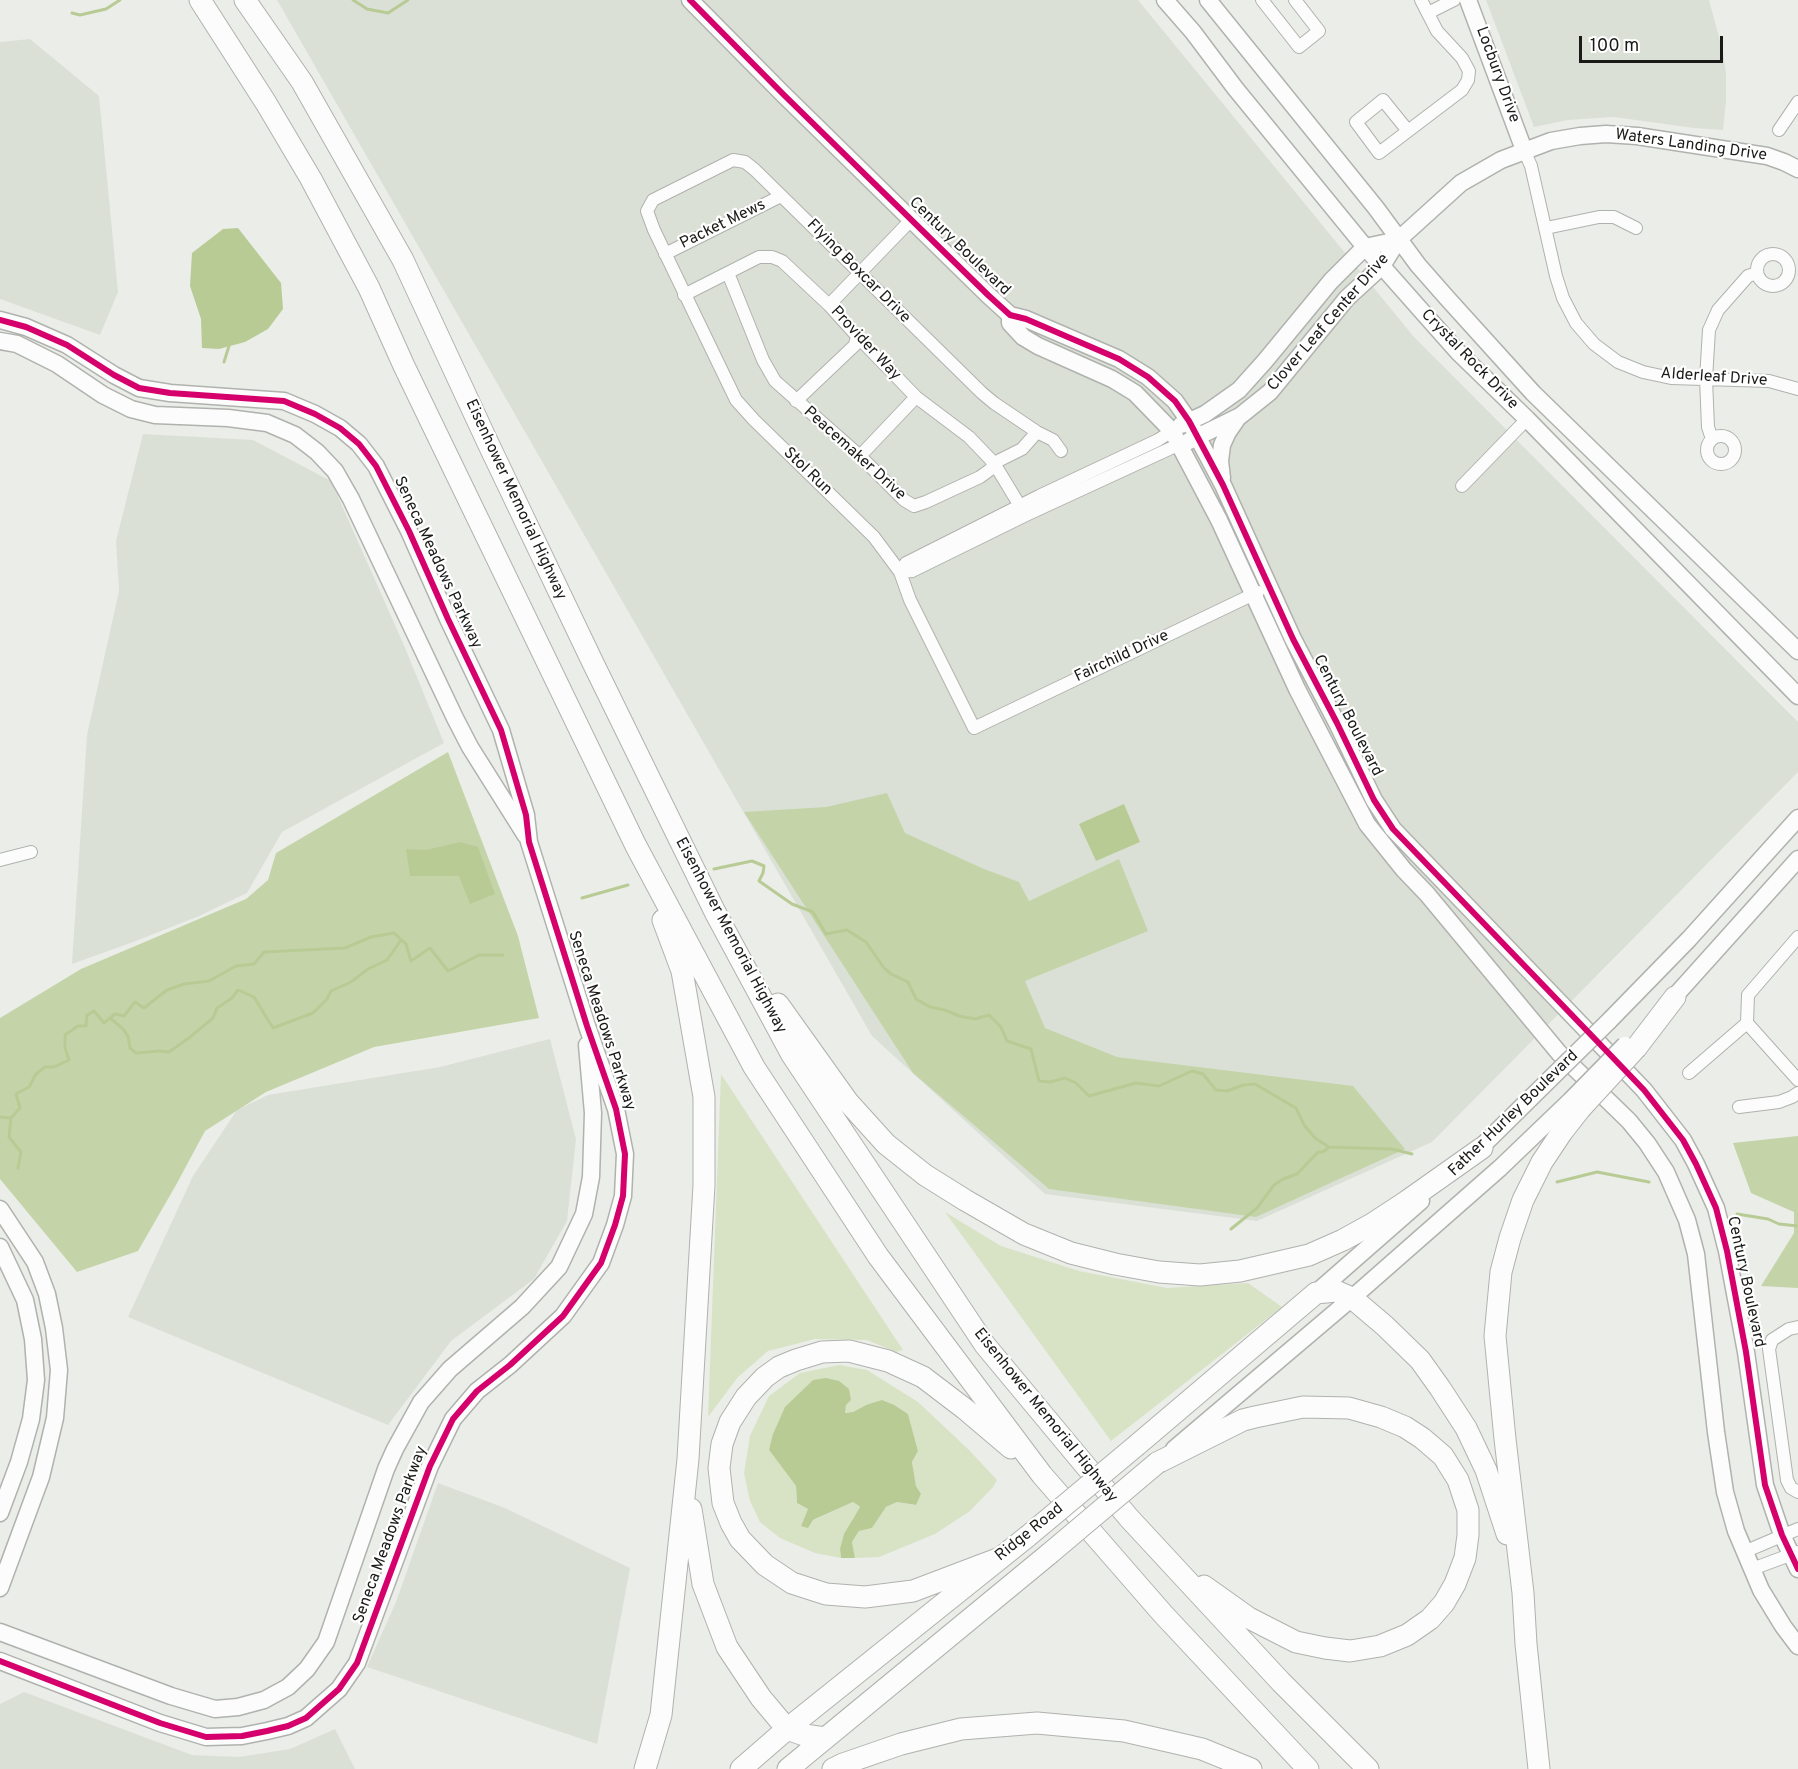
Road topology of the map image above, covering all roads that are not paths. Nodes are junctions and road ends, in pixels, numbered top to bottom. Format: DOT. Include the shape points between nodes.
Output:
graph roads {
  1 [pos="185,0"];
  2 [pos="200,0"];
  3 [pos="245,0"];
  4 [pos="257,0"];
  5 [pos="690,0"];
  6 [pos="1165,0"];
  7 [pos="1208,0"];
  8 [pos="1262,0"];
  9 [pos="1295,0"];
  10 [pos="1421,0"];
  11 [pos="1454,0"];
  12 [pos="1468,0"];
  13 [pos="1428,13"];
  14 [pos="302,82"];
  15 [pos="1798,102"];
  16 [pos="1779,130"];
  17 [pos="1408,131"];
  18 [pos="1524,150"];
  19 [pos="1798,169"];
  20 [pos="781,196"];
  21 [pos="647,211"];
  22 [pos="911,220"];
  23 [pos="1546,228"];
  24 [pos="1636,228"];
  25 [pos="1398,240"];
  26 [pos="1365,247"];
  27 [pos="665,254"];
  28 [pos="1382,266"];
  29 [pos="728,273"];
  30 [pos="1757,273"];
  31 [pos="859,274"];
  32 [pos="369,288"];
  33 [pos="684,295"];
  34 [pos="829,305"];
  35 [pos="1010,315"];
  36 [pos="0,320"];
  37 [pos="857,336"];
  38 [pos="0,341"];
  39 [pos="1706,379"];
  40 [pos="1798,389"];
  41 [pos="916,397"];
  42 [pos="796,401"];
  43 [pos="1240,416"];
  44 [pos="1527,419"];
  45 [pos="1189,421"];
  46 [pos="1037,432"];
  47 [pos="1198,437"];
  48 [pos="1176,438"];
  49 [pos="1712,440"];
  50 [pos="1061,451"];
  51 [pos="860,456"];
  52 [pos="994,463"];
  53 [pos="1223,485"];
  54 [pos="1462,486"];
  55 [pos="1022,511"];
  56 [pos="900,572"];
  57 [pos="1269,585"];
  58 [pos="1254,595"];
  59 [pos="1798,651"];
  60 [pos="1798,696"];
  61 [pos="974,728"];
  62 [pos="1798,818"];
  63 [pos="529,842"];
  64 [pos="636,846"];
  65 [pos="31,852"];
  66 [pos="1798,859"];
  67 [pos="0,860"];
  68 [pos="715,912"];
  69 [pos="1798,937"];
  70 [pos="1675,996"];
  71 [pos="1747,1023"];
  72 [pos="587,1026"];
  73 [pos="1689,1073"];
  74 [pos="1798,1080"];
  75 [pos="1798,1093"];
  76 [pos="1576,1104"];
  77 [pos="1739,1107"];
  78 [pos="1482,1148"];
  79 [pos="0,1209"];
  80 [pos="0,1247"];
  81 [pos="1316,1293"];
  82 [pos="1352,1298"];
  83 [pos="1798,1327"];
  84 [pos="688,1459"];
  85 [pos="1157,1462"];
  86 [pos="1042,1475"];
  87 [pos="1798,1492"];
  88 [pos="0,1514"];
  89 [pos="1129,1518"];
  90 [pos="1798,1529"];
  91 [pos="1782,1535"];
  92 [pos="1744,1552"];
  93 [pos="1000,1558"];
  94 [pos="1796,1559"];
  95 [pos="1752,1569"];
  96 [pos="0,1588"];
  97 [pos="0,1632"];
  98 [pos="1526,1644"];
  99 [pos="1798,1646"];
  100 [pos="0,1661"];
  101 [pos="787,1729"];
  102 [pos="825,1738"];
  103 [pos="645,1769"];
  104 [pos="741,1769"];
  105 [pos="788,1769"];
  106 [pos="833,1769"];
  107 [pos="1251,1769"];
  108 [pos="1308,1769"];
  109 [pos="1368,1769"];
  110 [pos="1539,1769"];
  1 -- 32 [label="highway"];
  2 -- 32 [label="highway, Eisenhower Memorial Highway" via="267,103"];
  3 -- 14 [label="highway, Eisenhower Memorial Highway"];
  4 -- 14 [label="highway"];
  5 -- 22 [label="street, Century Boulevard"];
  6 -- 26 [label="street, Crystal Rock Drive"];
  7 -- 25 [label="street, Crystal Rock Drive"];
  8 -- 9 [label="street" via="1299,47 1319,31"];
  10 -- 13 [label="street"];
  11 -- 13 [label="street"];
  12 -- 18 [label="street, Locbury Drive"];
  13 -- 17 [label="street" via="1437,31 1462,58 1469,71 1468,80 1462,90"];
  14 -- 68 [label="highway, Eisenhower Memorial Highway" via="403,260"];
  15 -- 16 [label="street"];
  18 -- 19 [label="street, Waters Landing Drive" via="1580,136 1626,135 1767,156"];
  18 -- 23 [label="street, Alderleaf Drive"];
  18 -- 25 [label="street, Waters Landing Drive" via="1461,183"];
  20 -- 21 [label="street, Flying Boxcar Drive" via="745,162 733,160 653,200"];
  20 -- 27 [label="street, Packet Mews"];
  20 -- 31 [label="street, Flying Boxcar Drive"];
  21 -- 27 [label="street, Stol Run"];
  22 -- 31 [label="street"];
  22 -- 35 [label="street, Century Boulevard"];
  23 -- 24 [label="street" via="1599,217 1614,217"];
  23 -- 39 [label="street, Alderleaf Drive" via="1563,298 1576,323 1594,344 1618,362 1643,372"];
  25 -- 26 [label="street, Clover Leaf Center Drive"];
  25 -- 28 [label="street, Clover Leaf Center Drive"];
  25 -- 59 [label="street, Crystal Rock Drive" via="1533,393"];
  26 -- 28 [label="street, Crystal Rock Drive"];
  26 -- 45 [label="street, Clover Leaf Center Drive" via="1331,281 1239,390"];
  27 -- 33 [label="street, Stol Run"];
  28 -- 43 [label="street, Clover Leaf Center Drive" via="1347,298 1270,392"];
  28 -- 44 [label="street, Crystal Rock Drive" via="1458,352"];
  29 -- 33 [label="street, Provider Way"];
  29 -- 34 [label="street, Provider Way" via="759,257 772,257 782,261"];
  29 -- 42 [label="street, Peacemaker Drive" via="763,360 775,381"];
  30 -- 39 [label="street" via="1748,276 1718,310 1709,330"];
  31 -- 34 [label="street"];
  31 -- 46 [label="street, Flying Boxcar Drive" via="994,404"];
  32 -- 64 [label="highway, Eisenhower Memorial Highway"];
  33 -- 56 [label="street, Stol Run" via="736,400 874,537"];
  34 -- 37 [label="street, Provider Way"];
  35 -- 45 [label="street, Century Boulevard" via="1119,359 1148,377 1175,401"];
  35 -- 48 [label="street, Century Boulevard" via="1010,323 1023,337 1135,393"];
  36 -- 63 [label="street, Seneca Meadows Parkway" via="67,345 139,388 284,401 340,428 358,444 376,466 409,531 501,730 526,815"];
  37 -- 41 [label="street, Provider Way"];
  37 -- 42 [label="street" via="855,345"];
  38 -- 63 [label="street, Seneca Meadows Parkway" via="57,364 102,395 131,409 155,415 267,423 295,435 317,452 335,471 351,499 470,747"];
  39 -- 40 [label="street, Alderleaf Drive" via="1769,381"];
  39 -- 49 [label="street"];
  41 -- 51 [label="street"];
  41 -- 52 [label="street, Provider Way" via="969,437"];
  42 -- 51 [label="street, Peacemaker Drive"];
  43 -- 47 [label="street, Clover Leaf Center Drive"];
  43 -- 53 [label="street" via="1222,445"];
  44 -- 54 [label="street"];
  44 -- 60 [label="street, Crystal Rock Drive"];
  45 -- 47 [label="street, Century Boulevard"];
  45 -- 48 [label="street, Clover Leaf Center Drive"];
  46 -- 50 [label="street, Flying Boxcar Drive" via="1053,440"];
  46 -- 52 [label="street, Peacemaker Drive" via="1022,449"];
  47 -- 48 [label="street, Clover Leaf Center Drive"];
  47 -- 53 [label="street, Century Boulevard"];
  48 -- 55 [label="street" via="1158,440"];
  48 -- 58 [label="street, Century Boulevard"];
  51 -- 52 [label="street, Peacemaker Drive" via="914,506 980,477"];
  52 -- 55 [label="street, Provider Way"];
  53 -- 57 [label="street, Century Boulevard"];
  55 -- 56 [label="street" via="906,563"];
  56 -- 61 [label="street, Stol Run"];
  57 -- 58 [label="street, Fairchild Drive"];
  57 -- 91 [label="street, Century Boulevard" via="1374,800 1393,829 1644,1090 1683,1140 1696,1164 1716,1208 1727,1251 1765,1485"];
  58 -- 61 [label="street, Fairchild Drive"];
  58 -- 92 [label="street, Century Boulevard" via="1297,689 1367,824 1559,1053 1629,1120 1674,1187 1698,1261 1725,1492"];
  62 -- 78 [label="street, Father Hurley Boulevard, bridge" via="1689,939"];
  63 -- 72 [label="street, Seneca Meadows Parkway"];
  64 -- 84 [label="highway" via="682,971 704,1097 704,1185"];
  64 -- 86 [label="highway, Eisenhower Memorial Highway" via="754,1067 878,1256"];
  65 -- 67 [label="street"];
  66 -- 70 [label="street"];
  68 -- 78 [label="highway" via="813,1055 886,1144 965,1200 1024,1234 1071,1253 1160,1272 1200,1275 1240,1271 1309,1255 1372,1224"];
  68 -- 89 [label="highway, Eisenhower Memorial Highway" via="792,1055 985,1345"];
  69 -- 71 [label="street" via="1748,994"];
  70 -- 76 [label="highway, bridge"];
  71 -- 73 [label="street"];
  71 -- 74 [label="street"];
  72 -- 97 [label="street, Seneca Meadows Parkway" via="593,1113 591,1177 584,1214 559,1267 522,1306 450,1369 421,1402 386,1469 326,1642 306,1669 288,1687 264,1700 215,1708 171,1696"];
  72 -- 100 [label="street, Seneca Meadows Parkway" via="616,1109 625,1154 623,1196 601,1263 562,1316 477,1391 453,1419 430,1466 357,1664 339,1689 306,1718 288,1726 242,1736 206,1737"];
  75 -- 77 [label="street" via="1779,1102"];
  76 -- 82 [label="street, Father Hurley Boulevard"];
  76 -- 98 [label="highway" via="1523,1200 1510,1238 1497,1308 1495,1336"];
  78 -- 81 [label="street, Father Hurley Boulevard"];
  79 -- 96 [label="street" via="35,1262 47,1294 59,1370 55,1418 41,1477"];
  80 -- 88 [label="street" via="25,1300 36,1380 31,1419"];
  81 -- 82 [label="highway" via="1336,1291"];
  81 -- 93 [label="highway, Ridge Road, bridge"];
  82 -- 85 [label="street, Ridge Road"];
  82 -- 98 [label="highway" via="1420,1360 1466,1428 1506,1526"];
  83 -- 87 [label="street" via="1772,1340 1769,1348 1787,1480"];
  84 -- 101 [label="highway" via="691,1515 703,1584 727,1647"];
  84 -- 103 [label="highway" via="661,1715"];
  85 -- 89 [label="highway" via="1243,1420 1303,1407 1349,1408 1381,1417 1422,1438 1443,1456 1458,1480 1468,1510 1465,1558 1455,1584 1430,1619 1407,1635 1380,1646 1350,1651 1296,1641 1249,1618 1202,1585"];
  85 -- 102 [label="highway, Ridge Road, bridge"];
  86 -- 93 [label="highway" via="923,1377 888,1361 849,1351 822,1352 779,1367 746,1397 730,1422 719,1468 723,1503 740,1539 765,1566 792,1583 826,1594 865,1597 912,1591"];
  86 -- 108 [label="highway, Eisenhower Memorial Highway" via="1163,1614"];
  89 -- 109 [label="highway, Eisenhower Memorial Highway" via="1281,1682"];
  90 -- 91 [label="street"];
  91 -- 92 [label="street"];
  91 -- 94 [label="street, Century Boulevard"];
  92 -- 95 [label="street, Century Boulevard"];
  93 -- 101 [label="highway, Ridge Road"];
  94 -- 95 [label="street"];
  95 -- 99 [label="street, Century Boulevard" via="1761,1590"];
  98 -- 110 [label="highway"];
  101 -- 102 [label="highway"];
  101 -- 104 [label="highway, Ridge Road"];
  102 -- 105 [label="highway, Ridge Road"];
  106 -- 107 [label="highway" via="901,1744 961,1729 1037,1723 1124,1731 1202,1749"];
}
